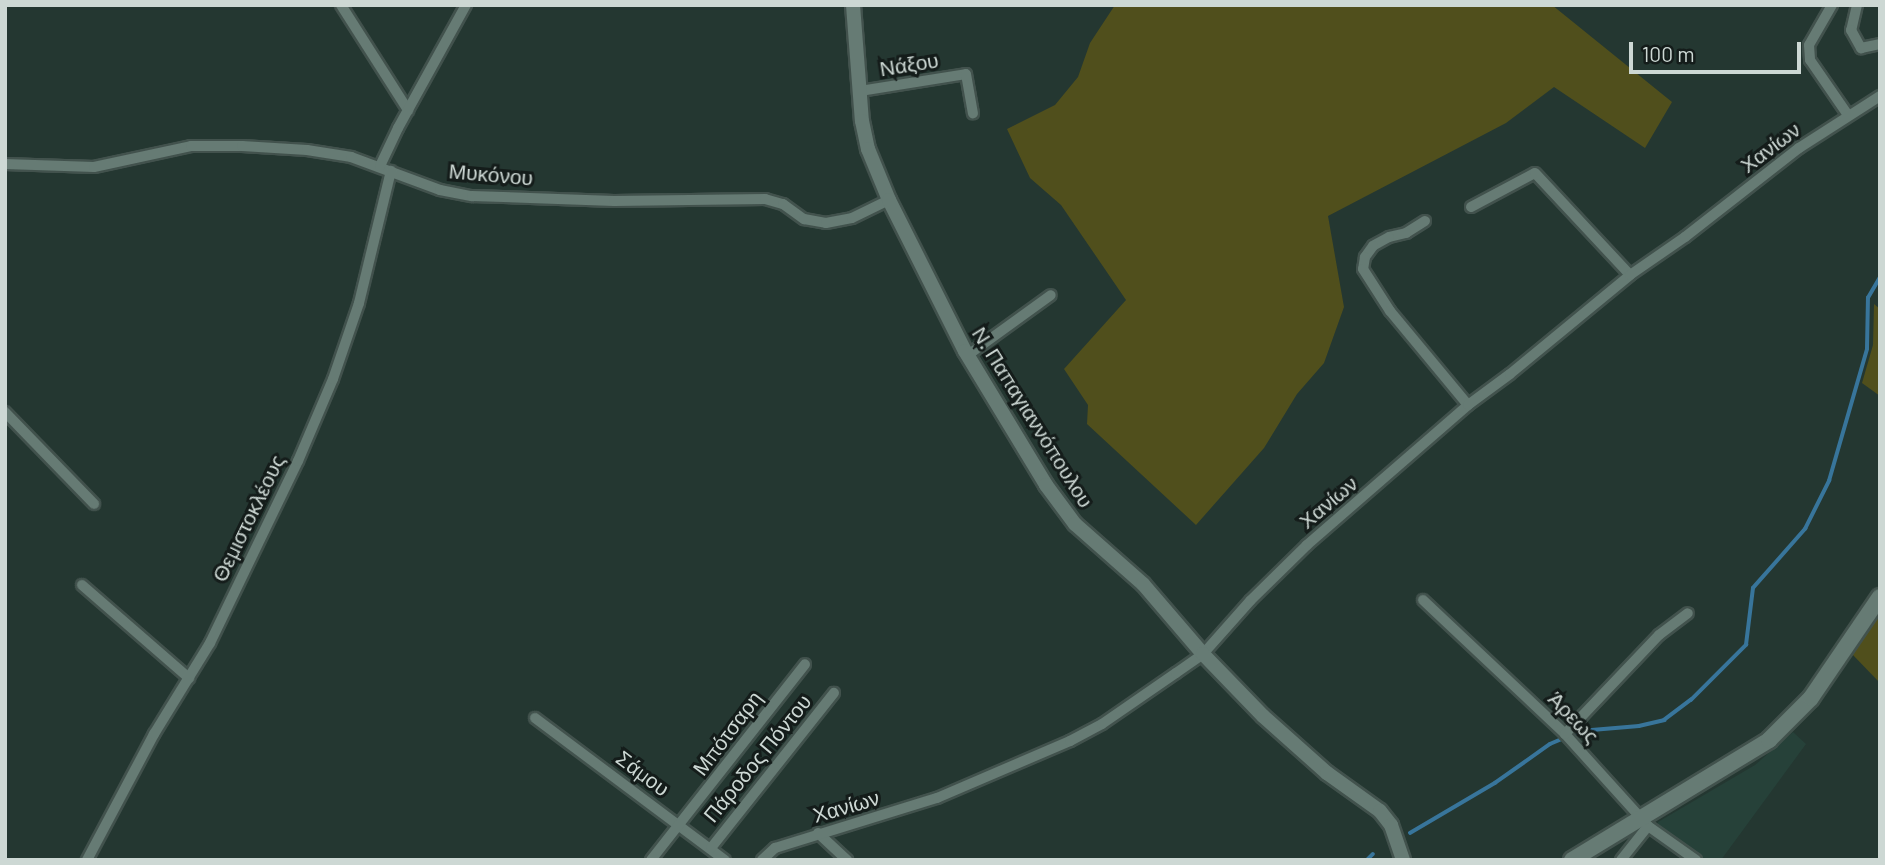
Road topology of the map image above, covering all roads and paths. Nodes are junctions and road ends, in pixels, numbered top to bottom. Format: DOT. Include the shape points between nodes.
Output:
graph roads {
  1 [pos="341,5"];
  2 [pos="466,5"];
  3 [pos="853,5"];
  4 [pos="1832,5"];
  5 [pos="1857,5"];
  6 [pos="1880,44"];
  7 [pos="860,91"];
  8 [pos="1880,96"];
  9 [pos="408,110"];
  10 [pos="973,113"];
  11 [pos="1849,115"];
  12 [pos="8,164"];
  13 [pos="386,169"];
  14 [pos="5,177"];
  15 [pos="889,200"];
  16 [pos="1471,207"];
  17 [pos="1425,221"];
  18 [pos="1630,275"];
  19 [pos="1051,295"];
  20 [pos="968,355"];
  21 [pos="1468,405"];
  22 [pos="5,412"];
  23 [pos="94,504"];
  24 [pos="82,585"];
  25 [pos="1423,600"];
  26 [pos="1878,603"];
  27 [pos="1688,613"];
  28 [pos="1203,654"];
  29 [pos="805,663"];
  30 [pos="189,678"];
  31 [pos="834,692"];
  32 [pos="535,718"];
  33 [pos="1566,735"];
  34 [pos="1645,822"];
  35 [pos="680,826"];
  36 [pos="818,833"];
  37 [pos="711,848"];
  38 [pos="87,860"];
  39 [pos="651,860"];
  40 [pos="725,860"];
  41 [pos="762,860"];
  42 [pos="847,860"];
  43 [pos="1404,860"];
  44 [pos="1572,860"];
  45 [pos="1621,860"];
  46 [pos="1696,860"];
  1 -- 9 [label="street"];
  2 -- 9 [label="street, Θεμιστοκλέους"];
  3 -- 7 [label="street, Ν. Παπαγιαννόπουλου"];
  4 -- 11 [label="street" via="1809,45 1810,60"];
  5 -- 6 [label="street" via="1851,30 1861,48"];
  7 -- 10 [label="street, Νάξου" via="966,74"];
  7 -- 15 [label="street, Ν. Παπαγιαννόπουλου" via="868,149"];
  8 -- 11 [label="street, Χανίων"];
  9 -- 13 [label="street, Θεμιστοκλέους"];
  11 -- 18 [label="street, Χανίων"];
  12 -- 13 [label="street, Μυκόνου" via="94,167 147,153 216,145 307,150"];
  12 -- 14 [label="street"];
  13 -- 15 [label="street, Μυκόνου" via="440,190 472,196 775,200 804,219 826,223 852,218"];
  13 -- 30 [label="street, Θεμιστοκλέους" via="368,272 332,379 274,513"];
  15 -- 20 [label="street, Ν. Παπαγιαννόπουλου" via="926,281"];
  16 -- 18 [label="street" via="1535,173"];
  17 -- 21 [label="street" via="1373,246 1363,270 1390,312"];
  18 -- 21 [label="street, Χανίων"];
  19 -- 20 [label="street"];
  20 -- 28 [label="street, Ν. Παπαγιαννόπουλου" via="1046,485 1075,524 1143,584"];
  21 -- 28 [label="street, Χανίων" via="1307,545"];
  22 -- 23 [label="street"];
  24 -- 30 [label="street"];
  25 -- 33 [label="street, Άρεως"];
  26 -- 34 [label="main road" via="1792,719 1745,757"];
  27 -- 33 [label="street" via="1659,635"];
  28 -- 36 [label="street, Χανίων" via="1070,741 937,798"];
  28 -- 43 [label="street, Ν. Παπαγιαννόπουλου" via="1296,748 1380,811 1391,825"];
  29 -- 35 [label="street, Μπότσαρη"];
  30 -- 38 [label="street, Θεμιστοκλέους"];
  31 -- 37 [label="street, Πάροδος Πόντου"];
  32 -- 35 [label="street, Σάμου"];
  33 -- 34 [label="street, Άρεως"];
  34 -- 44 [label="main road"];
  34 -- 45 [label="street"];
  34 -- 46 [label="street, Άρεως"];
  35 -- 37 [label="street, Σάμου"];
  35 -- 39 [label="street, Μπότσαρη"];
  36 -- 41 [label="street, Χανίων" via="775,848"];
  36 -- 42 [label="street"];
  37 -- 40 [label="street, Σάμου"];
}
